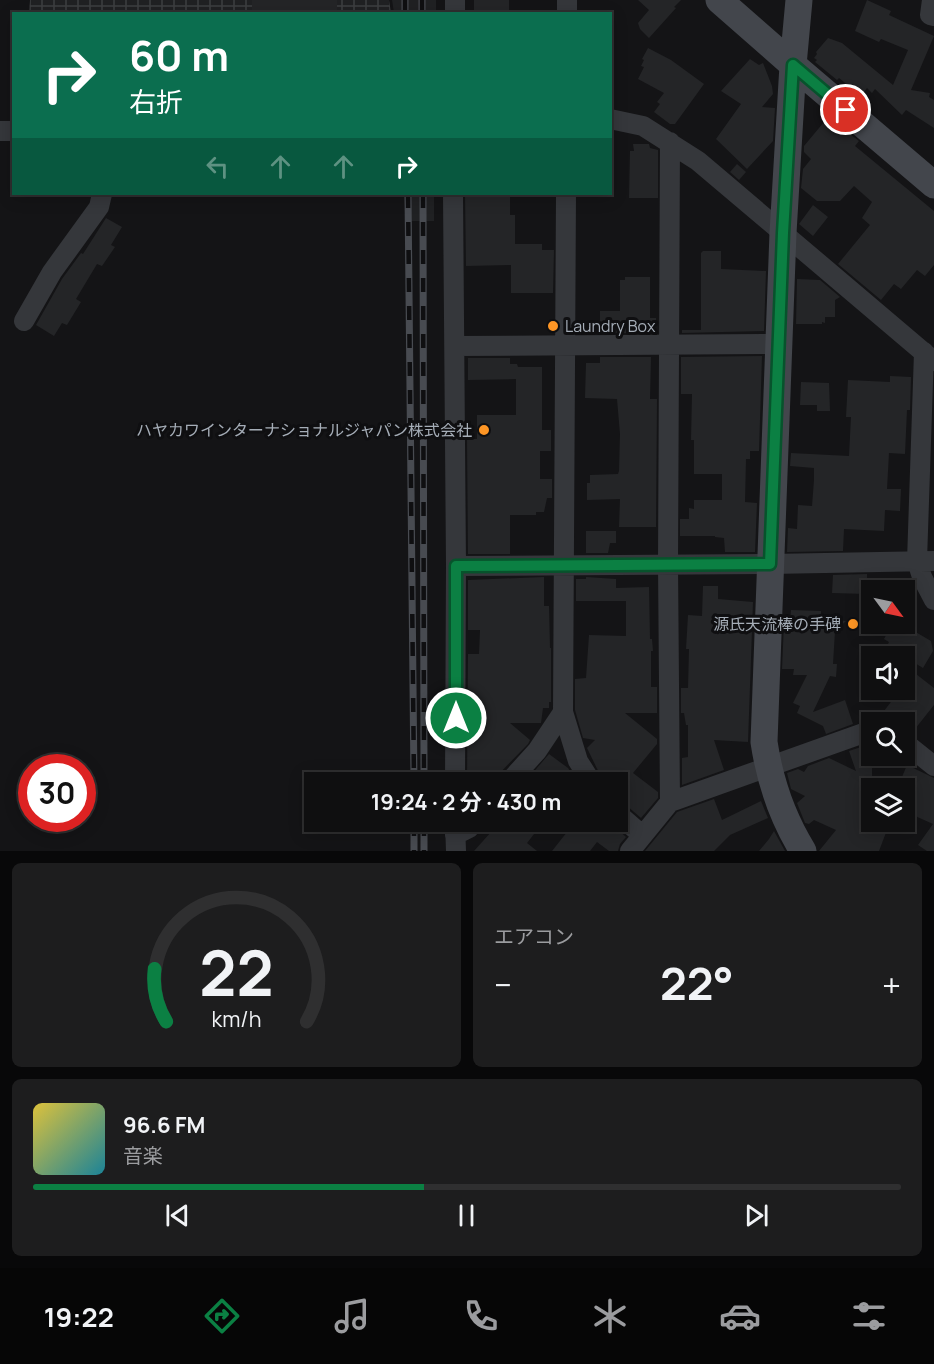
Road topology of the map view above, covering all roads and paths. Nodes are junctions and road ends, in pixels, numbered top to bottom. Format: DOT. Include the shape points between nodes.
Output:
graph roads {
  1 [pos="719,0"];
  2 [pos="799,0"];
  3 [pos="933,0"];
  4 [pos="934,16"];
  5 [pos="793,65"];
  6 [pos="612,119"];
  7 [pos="670,142"];
  8 [pos="934,185"];
  9 [pos="102,195"];
  10 [pos="453,195"];
  11 [pos="566,195"];
  12 [pos="783,233"];
  13 [pos="24,321"];
  14 [pos="669,343"];
  15 [pos="779,344"];
  16 [pos="566,345"];
  17 [pos="455,346"];
  18 [pos="929,357"];
  19 [pos="926,561"];
  20 [pos="565,564"];
  21 [pos="668,564"];
  22 [pos="770,564"];
  23 [pos="456,566"];
  24 [pos="934,600"];
  25 [pos="563,712"];
  26 [pos="861,734"];
  27 [pos="915,751"];
  28 [pos="934,766"];
  29 [pos="768,767"];
  30 [pos="455,772"];
  31 [pos="518,772"];
  32 [pos="585,772"];
  33 [pos="670,802"];
  34 [pos="628,823"];
  35 [pos="642,835"];
  36 [pos="630,851"];
  37 [pos="803,851"];
  1 -- 5 [label="street"];
  2 -- 5 [label="street"];
  3 -- 4 [label="street" via="930,15"];
  5 -- 8 [label="street"];
  5 -- 12 [label="street"];
  6 -- 7 [label="street" via="643,126"];
  7 -- 12 [label="street"];
  7 -- 14 [label="street"];
  9 -- 13 [label="street" via="99,207 52,272"];
  10 -- 17 [label="street"];
  11 -- 16 [label="street"];
  12 -- 15 [label="street"];
  12 -- 18 [label="street"];
  14 -- 15 [label="street"];
  14 -- 16 [label="street"];
  14 -- 21 [label="street"];
  15 -- 22 [label="street"];
  16 -- 17 [label="street"];
  16 -- 20 [label="street"];
  17 -- 23 [label="street"];
  18 -- 19 [label="street"];
  19 -- 22 [label="street"];
  19 -- 24 [label="street" via="922,577"];
  20 -- 21 [label="street"];
  20 -- 23 [label="street"];
  20 -- 25 [label="street"];
  21 -- 22 [label="street"];
  21 -- 33 [label="street"];
  22 -- 29 [label="street" via="764,742"];
  23 -- 30 [label="street"];
  25 -- 31 [label="street"];
  25 -- 32 [label="street"];
  26 -- 29 [label="street"];
  27 -- 28 [label="street"];
  29 -- 33 [label="street"];
  29 -- 37 [label="street" via="790,830"];
  33 -- 35 [label="street"];
  34 -- 35 [label="street"];
  35 -- 36 [label="street"];
}
